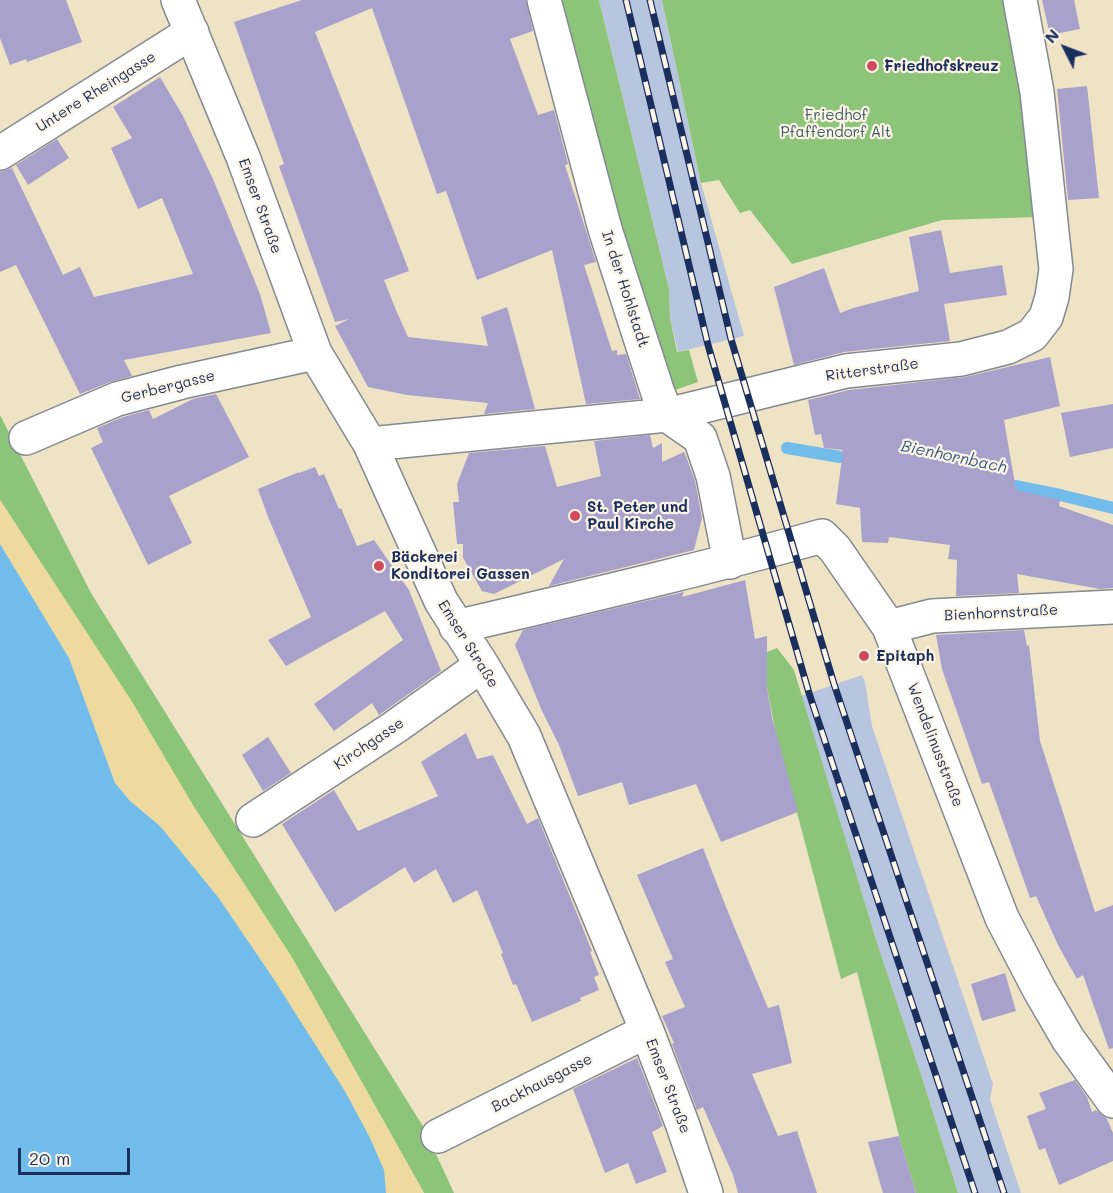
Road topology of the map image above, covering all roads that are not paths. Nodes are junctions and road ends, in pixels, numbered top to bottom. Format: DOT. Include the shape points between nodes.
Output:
graph roads {
  1 [pos="178,0"];
  2 [pos="544,0"];
  3 [pos="1020,0"];
  4 [pos="192,32"];
  5 [pos="0,153"];
  6 [pos="315,353"];
  7 [pos="668,415"];
  8 [pos="26,438"];
  9 [pos="370,444"];
  10 [pos="730,562"];
  11 [pos="1113,607"];
  12 [pos="456,627"];
  13 [pos="890,627"];
  14 [pos="483,665"];
  15 [pos="254,820"];
  16 [pos="647,1031"];
  17 [pos="1113,1101"];
  18 [pos="438,1136"];
  19 [pos="706,1193"];
  1 -- 4 [label="street, Emser Straße"];
  2 -- 7 [label="street, In der Hohlstadt" via="605,229"];
  3 -- 7 [label="street, Ritterstraße" via="1037,92 1056,269 1046,317 1032,335 1008,347 961,359 846,371"];
  4 -- 5 [label="street, Untere Rheingasse"];
  4 -- 6 [label="street, Emser Straße"];
  6 -- 8 [label="street, Gerbergasse" via="117,399"];
  6 -- 9 [label="street, Emser Straße"];
  7 -- 9 [label="street, Ritterstraße"];
  7 -- 10 [label="street" via="700,438 713,476"];
  9 -- 12 [label="street, Emser Straße"];
  10 -- 12 [label="street, Wendelinusstraße"];
  10 -- 13 [label="street, Wendelinusstraße" via="822,536"];
  11 -- 13 [label="street, Bienhornstraße" via="932,616"];
  12 -- 14 [label="street, Emser Straße"];
  13 -- 17 [label="street, Wendelinusstraße" via="1002,918 1064,1032"];
  14 -- 15 [label="street, Kirchgasse"];
  14 -- 16 [label="street, Emser Straße" via="524,736"];
  16 -- 18 [label="street, Backhausgasse"];
  16 -- 19 [label="street, Emser Straße"];
}
